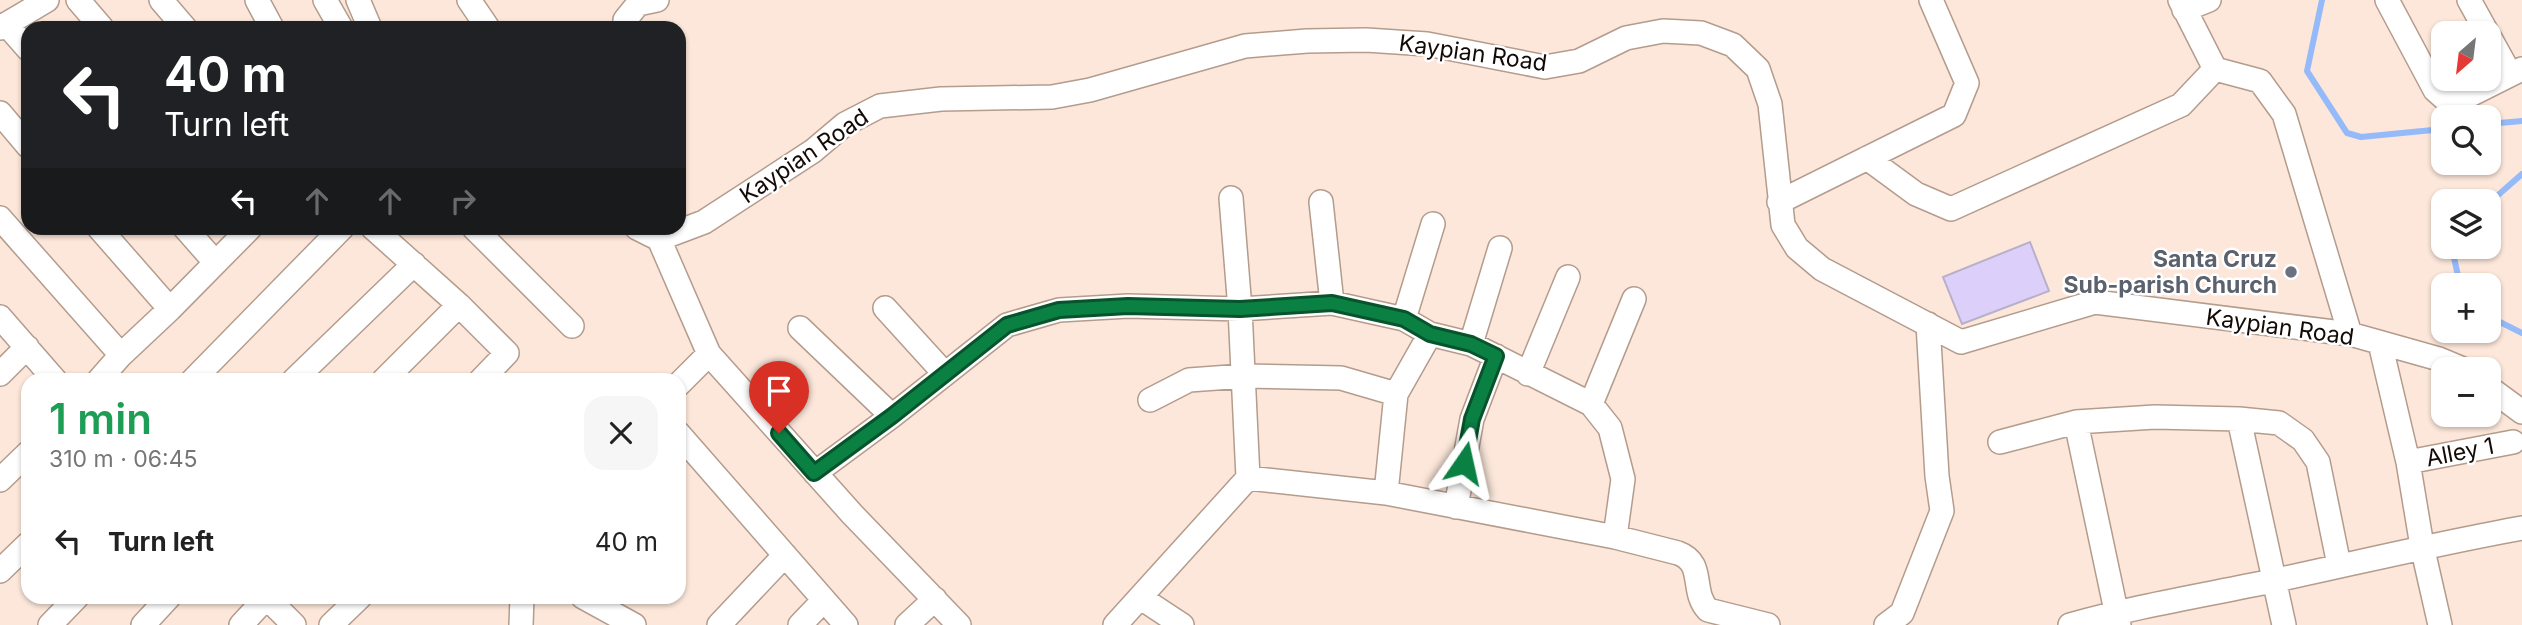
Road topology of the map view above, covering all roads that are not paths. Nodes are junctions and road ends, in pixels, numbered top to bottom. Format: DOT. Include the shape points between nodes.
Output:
graph roads {
  1 [pos="47,0"];
  2 [pos="78,0"];
  3 [pos="161,0"];
  4 [pos="257,0"];
  5 [pos="325,0"];
  6 [pos="358,0"];
  7 [pos="469,0"];
  8 [pos="657,0"];
  9 [pos="1931,0"];
  10 [pos="2210,0"];
  11 [pos="2387,0"];
  12 [pos="2469,0"];
  13 [pos="2182,5"];
  14 [pos="96,21"];
  15 [pos="179,21"];
  16 [pos="268,21"];
  17 [pos="337,21"];
  18 [pos="367,21"];
  19 [pos="483,21"];
  20 [pos="625,21"];
  21 [pos="3,26"];
  22 [pos="21,43"];
  23 [pos="2216,69"];
  24 [pos="2516,71"];
  25 [pos="0,113"];
  26 [pos="21,138"];
  27 [pos="1867,158"];
  28 [pos="1231,198"];
  29 [pos="1321,202"];
  30 [pos="1779,202"];
  31 [pos="0,218"];
  32 [pos="686,224"];
  33 [pos="1433,225"];
  34 [pos="105,235"];
  35 [pos="191,235"];
  36 [pos="243,235"];
  37 [pos="335,235"];
  38 [pos="381,235"];
  39 [pos="481,235"];
  40 [pos="651,235"];
  41 [pos="665,235"];
  42 [pos="659,239"];
  43 [pos="1500,248"];
  44 [pos="215,262"];
  45 [pos="414,264"];
  46 [pos="1568,277"];
  47 [pos="1634,299"];
  48 [pos="1332,303"];
  49 [pos="459,305"];
  50 [pos="885,308"];
  51 [pos="170,309"];
  52 [pos="1240,309"];
  53 [pos="0,317"];
  54 [pos="1404,319"];
  55 [pos="1928,324"];
  56 [pos="572,326"];
  57 [pos="800,328"];
  58 [pos="1430,334"];
  59 [pos="2350,334"];
  60 [pos="2380,343"];
  61 [pos="1471,344"];
  62 [pos="27,347"];
  63 [pos="709,354"];
  64 [pos="121,355"];
  65 [pos="1496,356"];
  66 [pos="2432,357"];
  67 [pos="49,373"];
  68 [pos="105,373"];
  69 [pos="200,373"];
  70 [pos="301,373"];
  71 [pos="391,373"];
  72 [pos="488,373"];
  73 [pos="0,374"];
  74 [pos="945,374"];
  75 [pos="1528,374"];
  76 [pos="1244,376"];
  77 [pos="686,377"];
  78 [pos="1396,394"];
  79 [pos="2501,397"];
  80 [pos="1150,400"];
  81 [pos="1591,404"];
  82 [pos="2522,412"];
  83 [pos="892,416"];
  84 [pos="2239,419"];
  85 [pos="2076,422"];
  86 [pos="686,442"];
  87 [pos="2000,442"];
  88 [pos="2513,442"];
  89 [pos="21,460"];
  90 [pos="2408,462"];
  91 [pos="814,473"];
  92 [pos="1248,478"];
  93 [pos="0,480"];
  94 [pos="1386,493"];
  95 [pos="1456,507"];
  96 [pos="2522,528"];
  97 [pos="1615,537"];
  98 [pos="2422,546"];
  99 [pos="21,551"];
  100 [pos="785,555"];
  101 [pos="2339,565"];
  102 [pos="0,571"];
  103 [pos="2275,580"];
  104 [pos="935,598"];
  105 [pos="1141,598"];
  106 [pos="823,601"];
  107 [pos="71,604"];
  108 [pos="162,604"];
  109 [pos="260,604"];
  110 [pos="274,604"];
  111 [pos="353,604"];
  112 [pos="522,604"];
  113 [pos="596,604"];
  114 [pos="2117,618"];
  115 [pos="1720,620"];
  116 [pos="50,625"];
  117 [pos="143,625"];
  118 [pos="241,625"];
  119 [pos="294,625"];
  120 [pos="331,625"];
  121 [pos="521,625"];
  122 [pos="634,625"];
  123 [pos="719,625"];
  124 [pos="800,625"];
  125 [pos="846,625"];
  126 [pos="907,625"];
  127 [pos="959,625"];
  128 [pos="1115,625"];
  129 [pos="1182,625"];
  130 [pos="1768,625"];
  131 [pos="1886,625"];
  132 [pos="2070,625"];
  133 [pos="2284,625"];
  134 [pos="2440,625"];
  1 -- 21 [label="street"];
  2 -- 14 [label="street"];
  3 -- 15 [label="street"];
  4 -- 16 [label="street"];
  5 -- 17 [label="street"];
  6 -- 18 [label="street"];
  7 -- 19 [label="street"];
  8 -- 20 [label="street" via="638,4"];
  9 -- 27 [label="street" via="1967,83 1954,115"];
  10 -- 13 [label="street"];
  11 -- 24 [label="street" via="2435,90 2444,98 2458,101"];
  12 -- 24 [label="street"];
  13 -- 23 [label="street"];
  21 -- 22 [label="street"];
  23 -- 27 [label="street" via="2181,104 1951,209 1916,194"];
  23 -- 59 [label="street" via="2260,81 2284,114"];
  25 -- 26 [label="street"];
  27 -- 30 [label="street"];
  28 -- 52 [label="street"];
  29 -- 48 [label="street"];
  30 -- 32 [label="street, Kaypian Road" via="1770,104 1758,69 1733,45 1701,33 1664,31 1626,38 1579,61 1545,68 1427,44 1307,41 1245,46 1052,97 941,99 880,106 845,124 813,152 704,222"];
  30 -- 55 [label="street, Kaypian Road" via="1783,225 1797,248 1822,269"];
  31 -- 64 [label="street"];
  33 -- 54 [label="street"];
  34 -- 51 [label="street"];
  35 -- 44 [label="street"];
  36 -- 44 [label="street"];
  37 -- 69 [label="street"];
  38 -- 45 [label="street"];
  39 -- 56 [label="street"];
  40 -- 42 [label="street"];
  41 -- 42 [label="street, Kaypian Road"];
  42 -- 63 [label="street"];
  43 -- 61 [label="street"];
  44 -- 51 [label="street"];
  45 -- 49 [label="street"];
  45 -- 70 [label="street"];
  46 -- 75 [label="street"];
  47 -- 81 [label="street"];
  48 -- 52 [label="street"];
  48 -- 54 [label="street"];
  49 -- 71 [label="street"];
  49 -- 72 [label="street" via="507,353"];
  50 -- 74 [label="street"];
  51 -- 64 [label="street"];
  52 -- 74 [label="street" via="1128,306 1059,310 1007,325"];
  52 -- 76 [label="street"];
  53 -- 62 [label="street"];
  54 -- 58 [label="street"];
  55 -- 59 [label="street, Kaypian Road" via="1961,342 2095,302"];
  55 -- 131 [label="street" via="1942,511 1902,613"];
  57 -- 83 [label="street"];
  58 -- 61 [label="street"];
  58 -- 78 [label="street"];
  59 -- 60 [label="street, Kaypian Road"];
  60 -- 66 [label="street, Kaypian Road"];
  60 -- 90 [label="street"];
  61 -- 65 [label="street"];
  62 -- 67 [label="street"];
  62 -- 73 [label="street"];
  63 -- 77 [label="street"];
  63 -- 91 [label="street"];
  64 -- 68 [label="street"];
  65 -- 75 [label="street"];
  65 -- 95 [label="street" via="1472,419"];
  74 -- 83 [label="street"];
  75 -- 81 [label="street"];
  76 -- 78 [label="street" via="1341,378"];
  76 -- 80 [label="street" via="1189,380"];
  76 -- 92 [label="street"];
  78 -- 94 [label="street"];
  79 -- 82 [label="street"];
  81 -- 97 [label="street" via="1610,428 1623,479"];
  83 -- 91 [label="street"];
  84 -- 85 [label="street" via="2155,417"];
  84 -- 101 [label="street" via="2280,423 2303,440 2318,462"];
  84 -- 103 [label="street"];
  85 -- 87 [label="street"];
  85 -- 114 [label="street"];
  86 -- 100 [label="street"];
  88 -- 90 [label="street, Alley 1"];
  89 -- 93 [label="street"];
  90 -- 98 [label="street"];
  91 -- 104 [label="street"];
  92 -- 94 [label="street"];
  92 -- 105 [label="street"];
  94 -- 95 [label="street"];
  95 -- 97 [label="street"];
  96 -- 98 [label="street"];
  97 -- 115 [label="street" via="1686,556 1693,563 1701,603"];
  98 -- 101 [label="street"];
  98 -- 134 [label="street"];
  99 -- 102 [label="street"];
  100 -- 106 [label="street"];
  100 -- 123 [label="street"];
  101 -- 103 [label="street"];
  103 -- 114 [label="street"];
  103 -- 133 [label="street"];
  104 -- 126 [label="street"];
  104 -- 127 [label="street"];
  105 -- 128 [label="street"];
  105 -- 129 [label="street"];
  106 -- 124 [label="street"];
  106 -- 125 [label="street"];
  107 -- 116 [label="street"];
  108 -- 117 [label="street"];
  109 -- 118 [label="street"];
  110 -- 119 [label="street"];
  111 -- 120 [label="street"];
  112 -- 121 [label="street"];
  113 -- 122 [label="street"];
  114 -- 132 [label="street"];
  115 -- 130 [label="street"];
}
